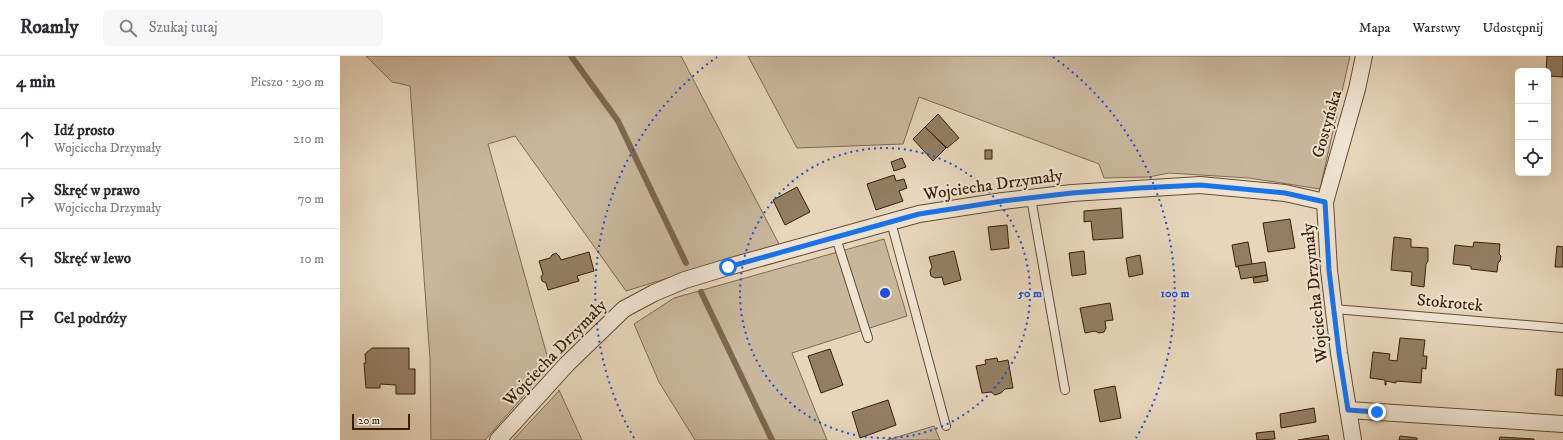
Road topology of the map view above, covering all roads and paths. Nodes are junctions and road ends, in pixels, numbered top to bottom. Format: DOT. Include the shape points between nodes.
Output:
graph roads {
  1 [pos="1364,56"];
  2 [pos="1031,198"];
  3 [pos="1325,202"];
  4 [pos="891,222"];
  5 [pos="836,238"];
  6 [pos="1334,308"];
  7 [pos="1563,328"];
  8 [pos="868,338"];
  9 [pos="1065,390"];
  10 [pos="1348,410"];
  11 [pos="1563,424"];
  12 [pos="946,426"];
  13 [pos="498,440"];
  14 [pos="1353,440"];
  1 -- 3 [label="street, Gostyńska"];
  2 -- 3 [label="street, Wojciecha Drzymały" via="1200,185 1285,193"];
  2 -- 4 [label="street, Wojciecha Drzymały" via="919,214"];
  2 -- 9 [label="lane"];
  3 -- 6 [label="street, Wojciecha Drzymały"];
  4 -- 5 [label="street, Wojciecha Drzymały"];
  4 -- 12 [label="lane"];
  5 -- 8 [label="lane"];
  5 -- 13 [label="street, Wojciecha Drzymały" via="685,280 624,309 566,364"];
  6 -- 7 [label="lane, Stokrotek"];
  6 -- 10 [label="street, Wojciecha Drzymały"];
  10 -- 11 [label="street"];
  10 -- 14 [label="street, Wojciecha Drzymały"];
}
